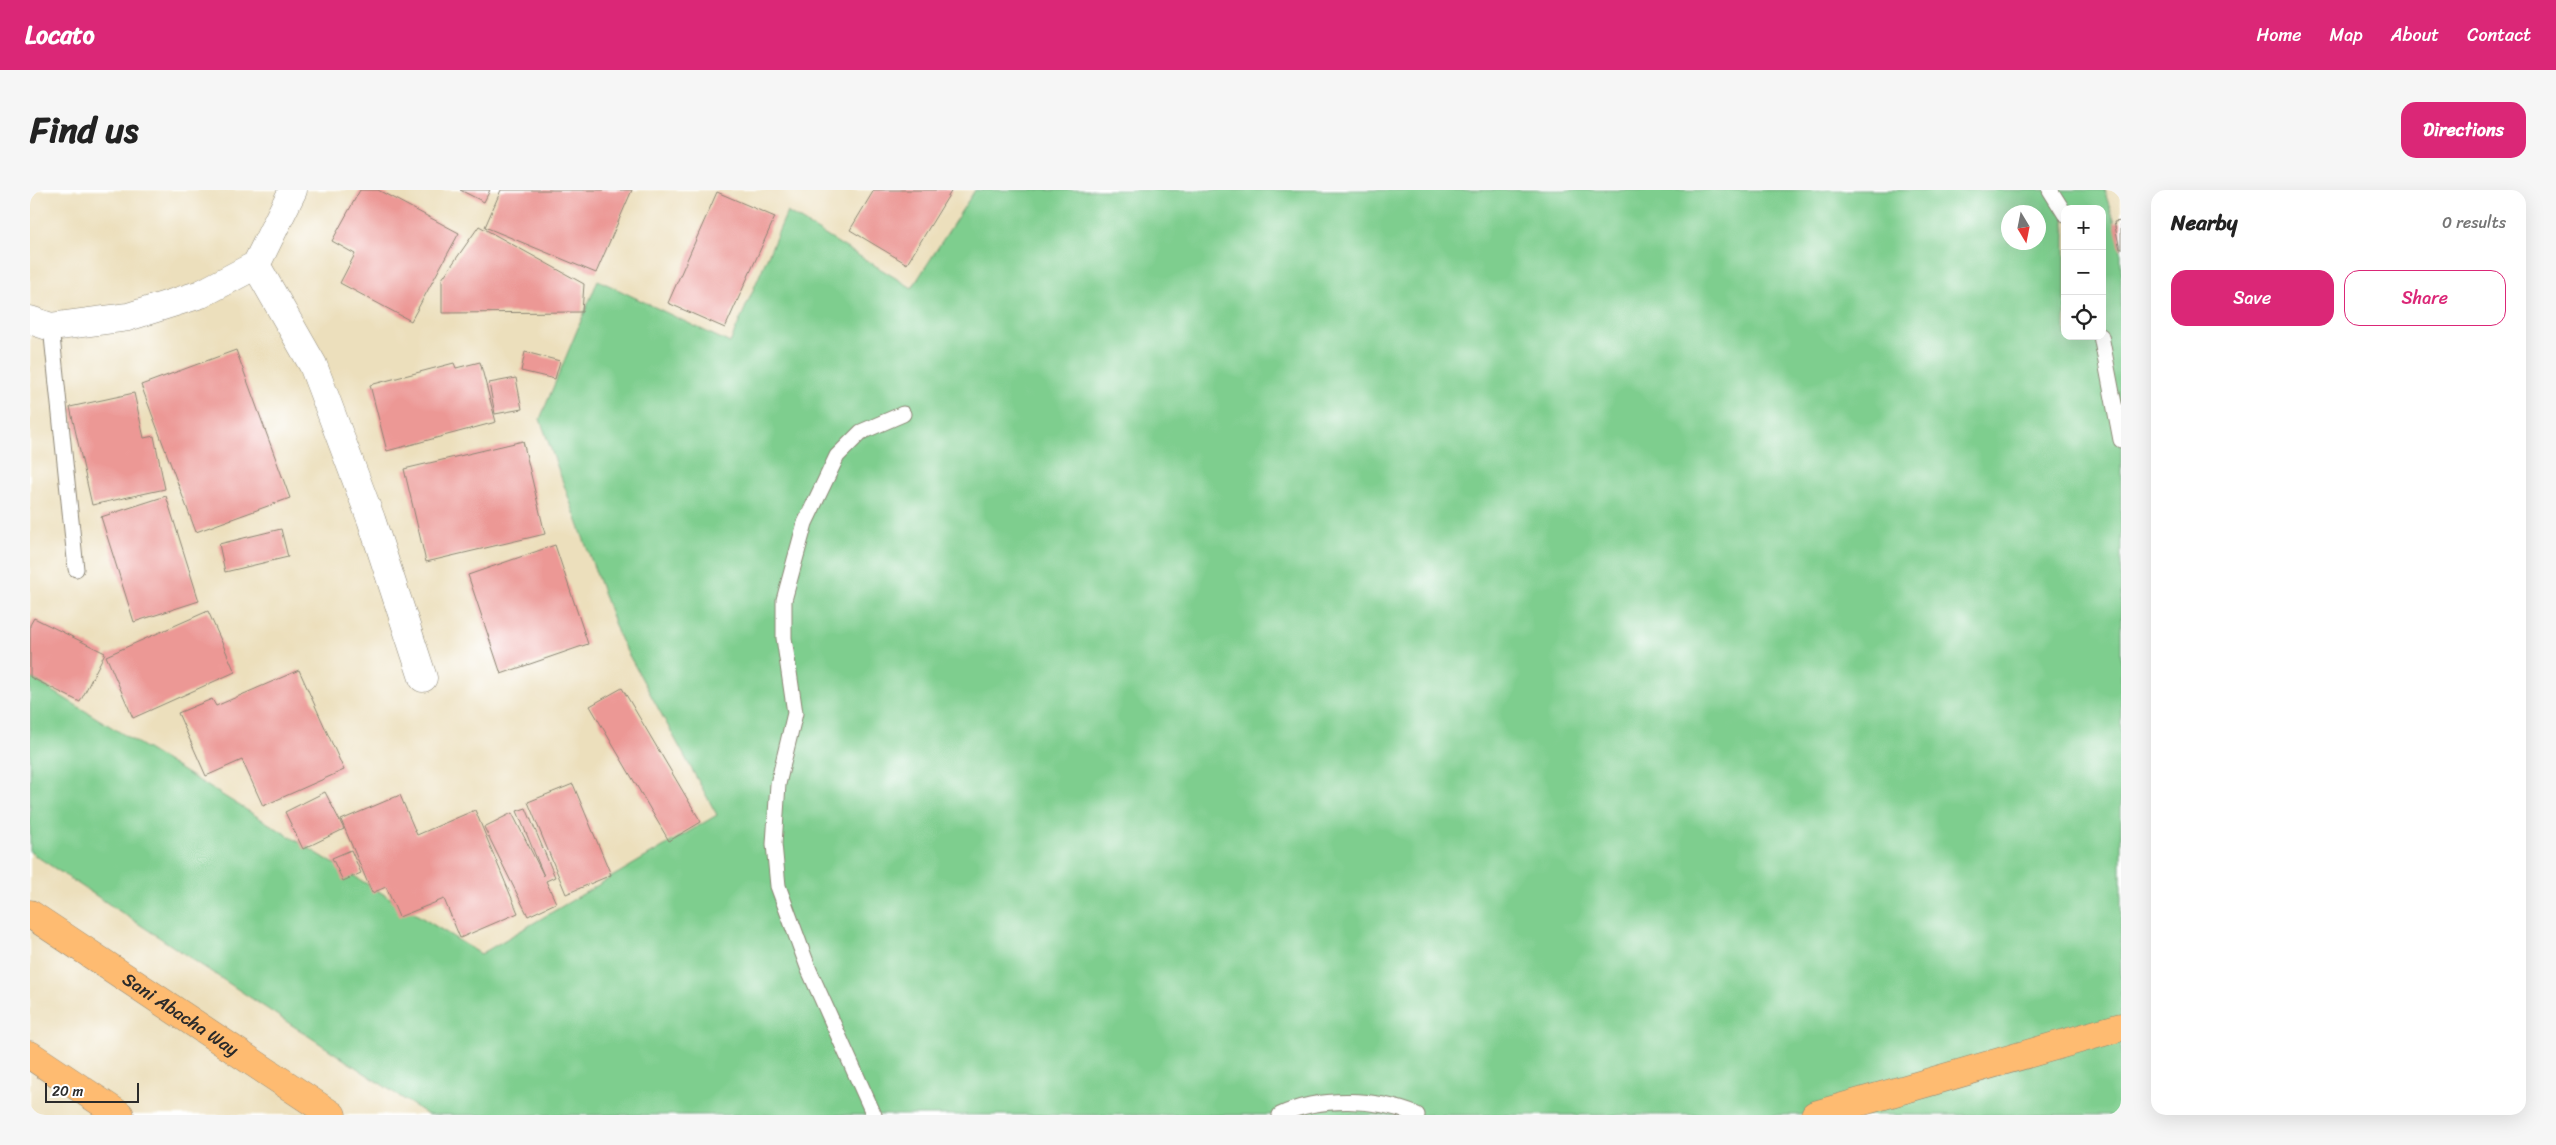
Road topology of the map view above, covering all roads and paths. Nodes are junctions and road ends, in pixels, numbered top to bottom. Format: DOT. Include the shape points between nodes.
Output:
graph roads {
  1 [pos="293,190"];
  2 [pos="2050,190"];
  3 [pos="2061,208"];
  4 [pos="256,265"];
  5 [pos="40,323"];
  6 [pos="2102,340"];
  7 [pos="903,414"];
  8 [pos="2121,440"];
  9 [pos="76,569"];
  10 [pos="423,678"];
  11 [pos="30,914"];
  12 [pos="2121,1027"];
  13 [pos="30,1055"];
  14 [pos="120,1115"];
  15 [pos="332,1115"];
  16 [pos="874,1115"];
  17 [pos="1280,1115"];
  18 [pos="1417,1115"];
  19 [pos="1815,1115"];
  1 -- 4 [label="street"];
  2 -- 3 [label="lane"];
  4 -- 5 [label="street" via="201,294 128,317"];
  4 -- 10 [label="street" via="313,365 371,519"];
  5 -- 9 [label="lane"];
  6 -- 8 [label="lane"];
  7 -- 16 [label="lane" via="861,432 837,456 806,523 784,600 784,638 795,713 778,784 774,844 778,886 809,970"];
  11 -- 15 [label="highway, Sani Abacha Way"];
  12 -- 19 [label="highway"];
  13 -- 14 [label="highway"];
  17 -- 18 [label="lane" via="1294,1108 1345,1100 1406,1110"];
}
